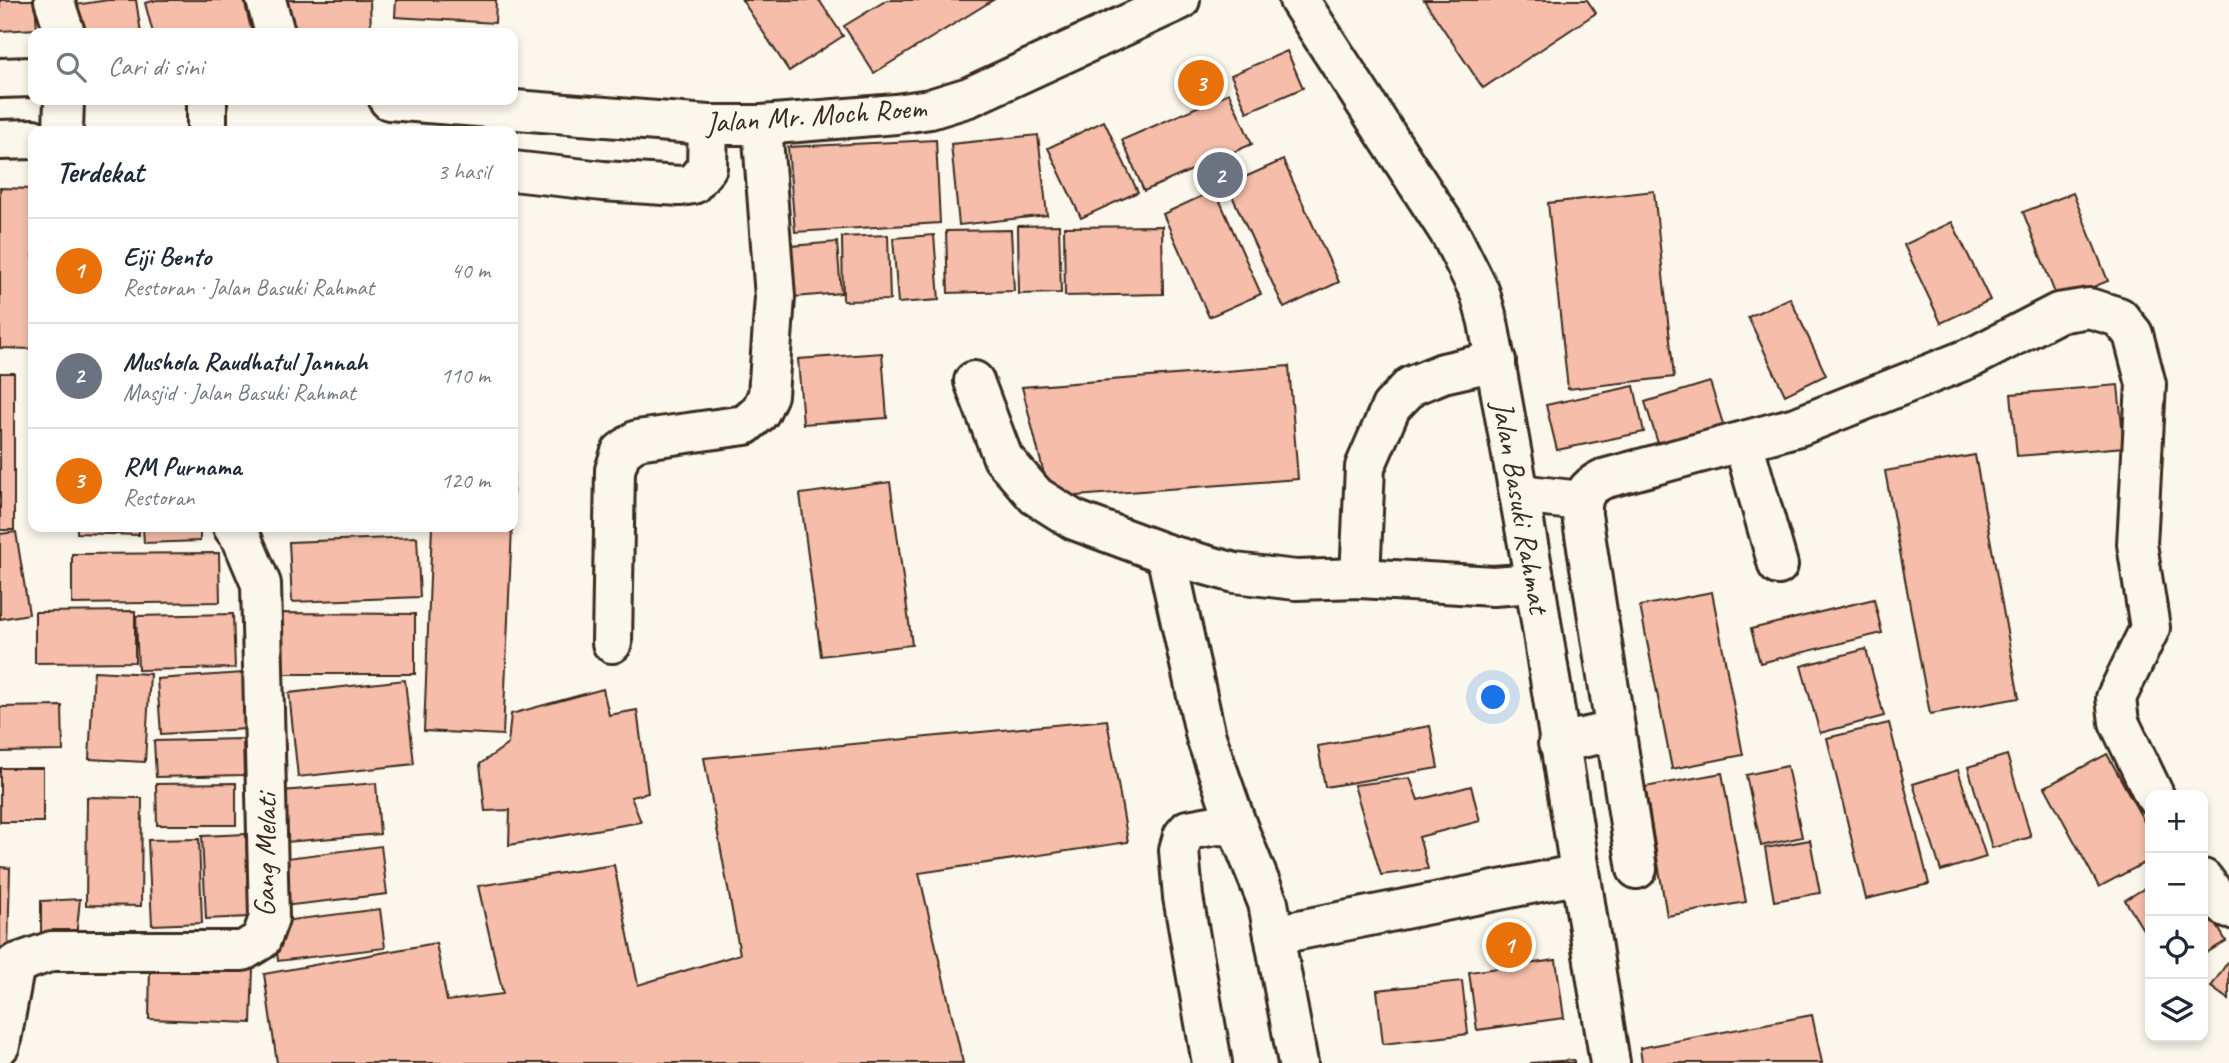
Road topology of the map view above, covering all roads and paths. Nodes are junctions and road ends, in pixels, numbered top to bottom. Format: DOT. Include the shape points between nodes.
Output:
graph roads {
  1 [pos="54,0"];
  2 [pos="266,0"];
  3 [pos="1180,0"];
  4 [pos="1300,0"];
  5 [pos="63,28"];
  6 [pos="274,28"];
  7 [pos="28,77"];
  8 [pos="0,78"];
  9 [pos="64,105"];
  10 [pos="206,105"];
  11 [pos="412,105"];
  12 [pos="475,119"];
  13 [pos="708,125"];
  14 [pos="762,125"];
  15 [pos="63,126"];
  16 [pos="207,126"];
  17 [pos="28,139"];
  18 [pos="0,140"];
  19 [pos="518,172"];
  20 [pos="1496,361"];
  21 [pos="974,381"];
  22 [pos="1743,442"];
  23 [pos="1519,494"];
  24 [pos="1581,502"];
  25 [pos="237,532"];
  26 [pos="1166,554"];
  27 [pos="1778,565"];
  28 [pos="1360,578"];
  29 [pos="1535,583"];
  30 [pos="612,643"];
  31 [pos="1615,731"];
  32 [pos="1558,743"];
  33 [pos="2152,790"];
  34 [pos="1237,826"];
  35 [pos="1637,869"];
  36 [pos="1580,874"];
  37 [pos="2208,885"];
  38 [pos="2229,909"];
  39 [pos="1274,934"];
  40 [pos="0,1045"];
  41 [pos="1204,1062"];
  42 [pos="1298,1063"];
  43 [pos="1610,1063"];
  1 -- 5 [label="street"];
  2 -- 6 [label="street"];
  3 -- 14 [label="street, Jalan Mr. Moch Roem" via="969,97 930,109"];
  4 -- 20 [label="street, Jalan Basuki Rahmat" via="1451,235 1480,293"];
  7 -- 8 [label="street"];
  9 -- 15 [label="street"];
  10 -- 16 [label="street"];
  11 -- 12 [label="street, Jalan Mr. Moch Roem"];
  12 -- 13 [label="street, Jalan Mr. Moch Roem"];
  13 -- 14 [label="street, Jalan Mr. Moch Roem"];
  13 -- 19 [label="street" via="707,167 693,184"];
  14 -- 30 [label="street" via="775,297 768,395 760,412 745,425 637,440 621,452 615,470"];
  17 -- 18 [label="street"];
  20 -- 23 [label="street, Jalan Basuki Rahmat"];
  20 -- 28 [label="street" via="1411,386 1391,407 1365,467"];
  21 -- 26 [label="street" via="1003,458 1036,496 1074,520"];
  22 -- 24 [label="street" via="1603,479 1591,485"];
  22 -- 27 [label="street"];
  22 -- 33 [label="street" via="1799,426 1975,356 2058,313 2089,308 2119,317 2133,334 2146,384 2137,544 2150,628 2116,698 2119,722"];
  23 -- 24 [label="street"];
  23 -- 29 [label="street, Jalan Basuki Rahmat"];
  24 -- 31 [label="street"];
  25 -- 40 [label="street, Gang Melati" via="261,584 269,918 261,940 243,951 52,951 15,964"];
  26 -- 28 [label="street" via="1235,573 1296,580"];
  26 -- 34 [label="street" via="1206,737"];
  28 -- 29 [label="street" via="1493,586"];
  29 -- 32 [label="street, Jalan Basuki Rahmat"];
  31 -- 32 [label="street"];
  31 -- 35 [label="street"];
  32 -- 36 [label="street, Jalan Basuki Rahmat"];
  34 -- 39 [label="street" via="1268,903"];
  34 -- 41 [label="street" via="1188,830 1179,850"];
  36 -- 39 [label="street"];
  36 -- 43 [label="street, Jalan Basuki Rahmat"];
  37 -- 38 [label="street"];
  39 -- 42 [label="street"];
}
